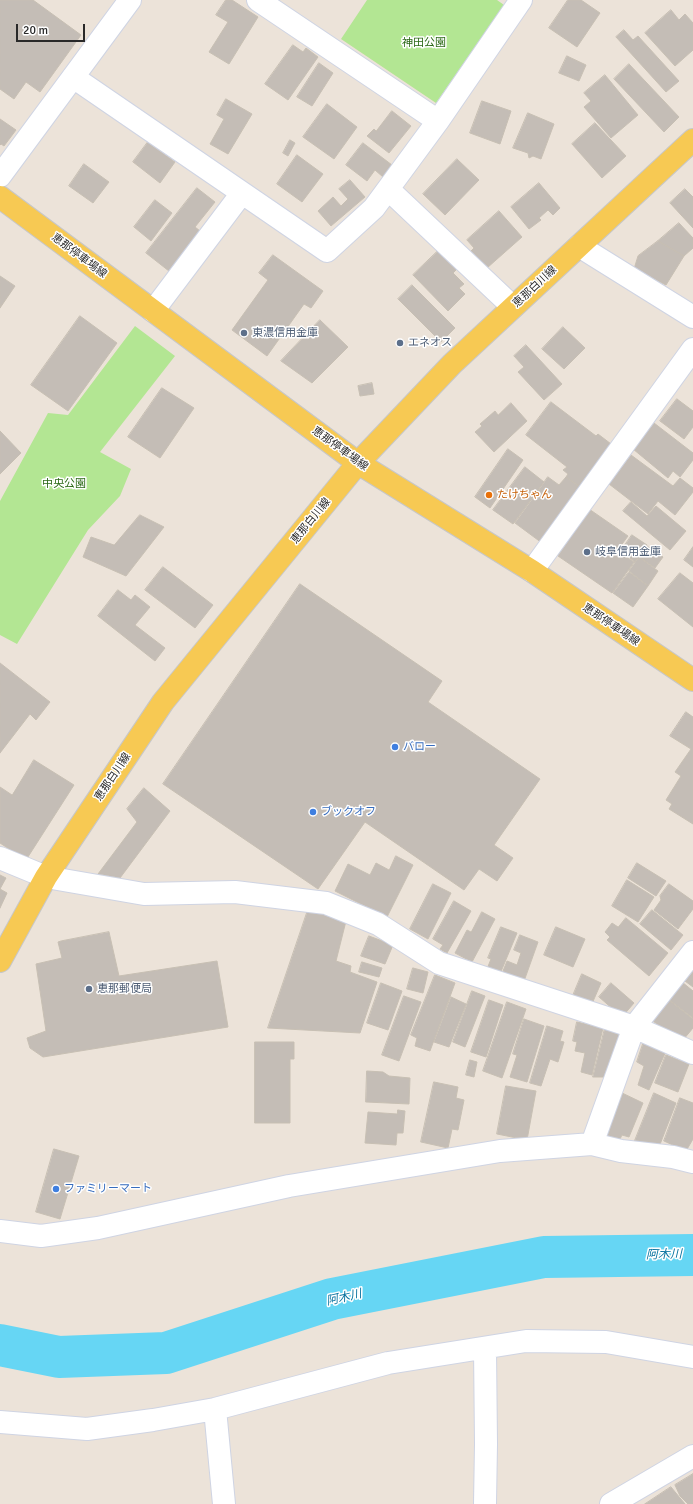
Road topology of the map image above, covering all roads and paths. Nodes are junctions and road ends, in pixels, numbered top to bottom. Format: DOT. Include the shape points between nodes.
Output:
graph roads {
  1 [pos="130,0"];
  2 [pos="258,0"];
  3 [pos="521,0"];
  4 [pos="73,77"];
  5 [pos="438,121"];
  6 [pos="693,140"];
  7 [pos="0,176"];
  8 [pos="388,189"];
  9 [pos="242,193"];
  10 [pos="0,198"];
  11 [pos="579,246"];
  12 [pos="513,307"];
  13 [pos="153,311"];
  14 [pos="693,317"];
  15 [pos="693,349"];
  16 [pos="358,463"];
  17 [pos="532,571"];
  18 [pos="693,680"];
  19 [pos="0,858"];
  20 [pos="46,877"];
  21 [pos="693,952"];
  22 [pos="0,961"];
  23 [pos="634,1028"];
  24 [pos="693,1053"];
  25 [pos="592,1144"];
  26 [pos="693,1162"];
  27 [pos="0,1231"];
  28 [pos="485,1348"];
  29 [pos="693,1357"];
  30 [pos="215,1409"];
  31 [pos="0,1422"];
  32 [pos="693,1456"];
  33 [pos="224,1504"];
  34 [pos="485,1504"];
  35 [pos="610,1504"];
  1 -- 4 [label="street"];
  2 -- 5 [label="street"];
  3 -- 5 [label="street"];
  4 -- 7 [label="street"];
  4 -- 9 [label="street"];
  5 -- 8 [label="street"];
  6 -- 11 [label="main road, 恵那白川線"];
  8 -- 9 [label="street" via="374,208 327,251"];
  8 -- 12 [label="street"];
  9 -- 13 [label="street"];
  10 -- 13 [label="main road, 恵那停車場線"];
  11 -- 12 [label="main road, 恵那白川線"];
  11 -- 14 [label="street"];
  12 -- 16 [label="main road, 恵那白川線" via="452,364"];
  13 -- 16 [label="main road, 恵那停車場線"];
  15 -- 17 [label="street"];
  16 -- 17 [label="main road, 恵那停車場線"];
  16 -- 20 [label="main road, 恵那白川線" via="163,702"];
  17 -- 18 [label="main road, 恵那停車場線"];
  19 -- 20 [label="street"];
  20 -- 22 [label="main road, 恵那白川線"];
  20 -- 23 [label="street" via="144,894 235,892 326,903 378,924 439,963"];
  21 -- 23 [label="street"];
  23 -- 24 [label="street"];
  23 -- 25 [label="street"];
  25 -- 26 [label="street"];
  25 -- 27 [label="street" via="500,1151 289,1186 98,1228 40,1236"];
  28 -- 29 [label="street" via="526,1341 606,1342"];
  28 -- 30 [label="street" via="388,1363"];
  28 -- 34 [label="street"];
  30 -- 31 [label="street" via="87,1429"];
  30 -- 33 [label="street"];
  32 -- 35 [label="street"];
}
